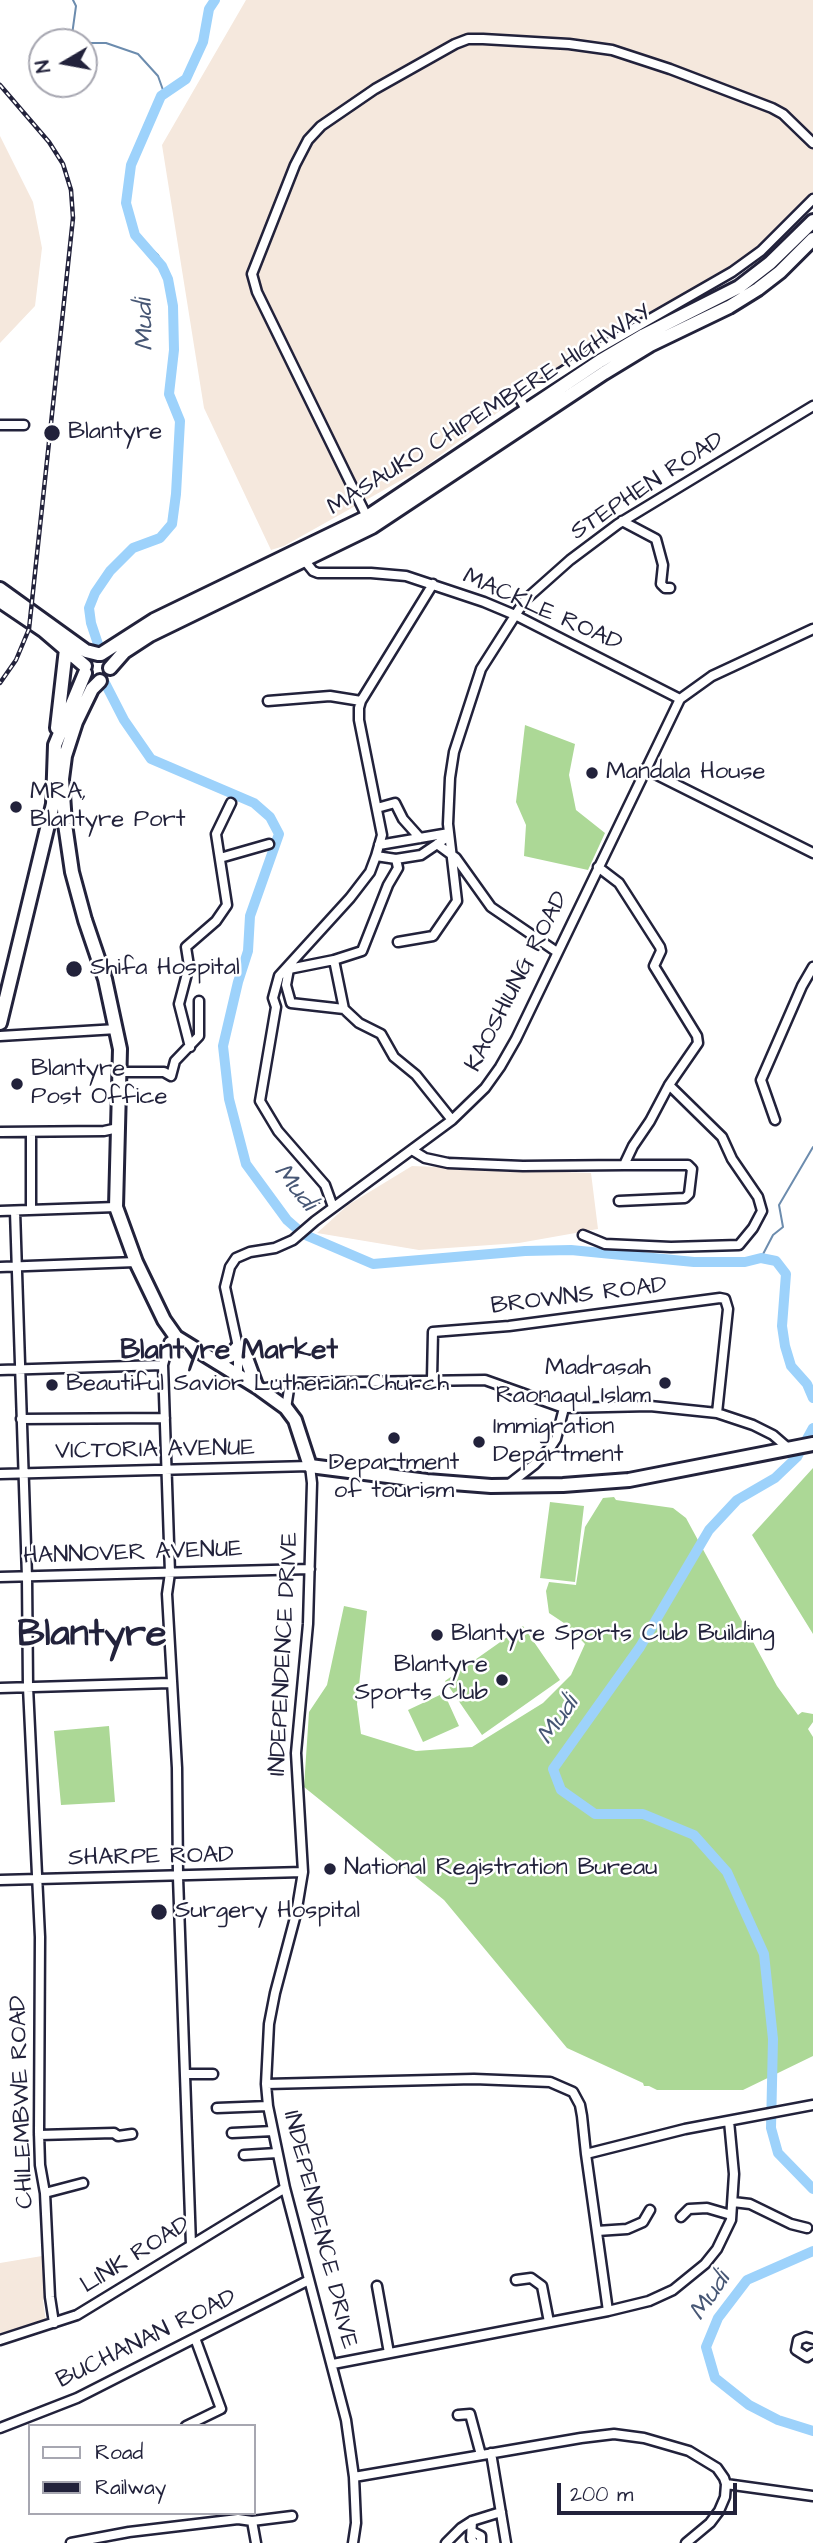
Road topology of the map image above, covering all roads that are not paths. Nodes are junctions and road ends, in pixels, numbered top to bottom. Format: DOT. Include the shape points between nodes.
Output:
graph roads {
  1 [pos="813,143"];
  2 [pos="813,199"];
  3 [pos="813,221"];
  4 [pos="813,239"];
  5 [pos="813,406"];
  6 [pos="527,411"];
  7 [pos="0,425"];
  8 [pos="24,425"];
  9 [pos="367,517"];
  10 [pos="622,521"];
  11 [pos="305,561"];
  12 [pos="433,584"];
  13 [pos="670,588"];
  14 [pos="0,589"];
  15 [pos="0,601"];
  16 [pos="515,615"];
  17 [pos="813,629"];
  18 [pos="66,649"];
  19 [pos="99,654"];
  20 [pos="110,668"];
  21 [pos="85,669"];
  22 [pos="100,681"];
  23 [pos="680,699"];
  24 [pos="268,701"];
  25 [pos="361,701"];
  26 [pos="55,745"];
  27 [pos="645,769"];
  28 [pos="231,803"];
  29 [pos="377,808"];
  30 [pos="449,835"];
  31 [pos="420,838"];
  32 [pos="269,844"];
  33 [pos="437,844"];
  34 [pos="379,845"];
  35 [pos="450,852"];
  36 [pos="813,853"];
  37 [pos="376,856"];
  38 [pos="220,858"];
  39 [pos="396,859"];
  40 [pos="597,867"];
  41 [pos="398,942"];
  42 [pos="556,952"];
  43 [pos="334,961"];
  44 [pos="813,967"];
  45 [pos="199,1001"];
  46 [pos="344,1009"];
  47 [pos="0,1023"];
  48 [pos="117,1029"];
  49 [pos="0,1036"];
  50 [pos="190,1046"];
  51 [pos="120,1072"];
  52 [pos="669,1085"];
  53 [pos="452,1120"];
  54 [pos="775,1120"];
  55 [pos="118,1128"];
  56 [pos="0,1132"];
  57 [pos="31,1132"];
  58 [pos="412,1150"];
  59 [pos="624,1165"];
  60 [pos="619,1201"];
  61 [pos="116,1207"];
  62 [pos="333,1207"];
  63 [pos="32,1210"];
  64 [pos="0,1211"];
  65 [pos="15,1211"];
  66 [pos="583,1236"];
  67 [pos="136,1262"];
  68 [pos="0,1267"];
  69 [pos="17,1267"];
  70 [pos="176,1336"];
  71 [pos="238,1347"];
  72 [pos="216,1361"];
  73 [pos="163,1365"];
  74 [pos="0,1370"];
  75 [pos="19,1370"];
  76 [pos="238,1375"];
  77 [pos="432,1379"];
  78 [pos="290,1383"];
  79 [pos="259,1388"];
  80 [pos="286,1408"];
  81 [pos="564,1408"];
  82 [pos="717,1413"];
  83 [pos="164,1418"];
  84 [pos="21,1419"];
  85 [pos="813,1444"];
  86 [pos="792,1447"];
  87 [pos="310,1466"];
  88 [pos="166,1469"];
  89 [pos="23,1473"];
  90 [pos="0,1474"];
  91 [pos="507,1486"];
  92 [pos="310,1569"];
  93 [pos="170,1573"];
  94 [pos="0,1577"];
  95 [pos="27,1577"];
  96 [pos="170,1683"];
  97 [pos="28,1686"];
  98 [pos="0,1688"];
  99 [pos="303,1872"];
  100 [pos="178,1877"];
  101 [pos="0,1880"];
  102 [pos="36,1880"];
  103 [pos="185,2074"];
  104 [pos="213,2074"];
  105 [pos="266,2084"];
  106 [pos="813,2105"];
  107 [pos="268,2106"];
  108 [pos="217,2108"];
  109 [pos="729,2121"];
  110 [pos="272,2131"];
  111 [pos="232,2133"];
  112 [pos="132,2134"];
  113 [pos="39,2135"];
  114 [pos="277,2153"];
  115 [pos="586,2154"];
  116 [pos="244,2155"];
  117 [pos="83,2183"];
  118 [pos="285,2188"];
  119 [pos="45,2193"];
  120 [pos="733,2202"];
  121 [pos="650,2210"];
  122 [pos="731,2215"];
  123 [pos="681,2217"];
  124 [pos="807,2228"];
  125 [pos="597,2231"];
  126 [pos="191,2245"];
  127 [pos="309,2280"];
  128 [pos="516,2280"];
  129 [pos="377,2286"];
  130 [pos="608,2311"];
  131 [pos="549,2322"];
  132 [pos="54,2323"];
  133 [pos="195,2338"];
  134 [pos="813,2339"];
  135 [pos="0,2340"];
  136 [pos="389,2353"];
  137 [pos="813,2353"];
  138 [pos="333,2364"];
  139 [pos="458,2415"];
  140 [pos="190,2424"];
  141 [pos="0,2428"];
  142 [pos="491,2453"];
  143 [pos="481,2455"];
  144 [pos="354,2477"];
  145 [pos="726,2484"];
  146 [pos="813,2496"];
  147 [pos="501,2512"];
  148 [pos="237,2516"];
  149 [pos="292,2516"];
  150 [pos="251,2521"];
  151 [pos="472,2521"];
  152 [pos="473,2532"];
  153 [pos="71,2543"];
  154 [pos="256,2543"];
  155 [pos="353,2543"];
  156 [pos="446,2543"];
  157 [pos="474,2543"];
  158 [pos="481,2543"];
  159 [pos="506,2543"];
  160 [pos="686,2543"];
  1 -- 9 [label="street" via="772,108 612,50 483,39 455,44 321,127 295,165 252,274"];
  2 -- 6 [label="street" via="744,264 520,399"];
  3 -- 6 [label="highway, MASAUKO CHIPEMBERE HIGHWAY" via="739,287 644,335"];
  4 -- 11 [label="highway, MASAUKO CHIPEMBERE HIGHWAY" via="758,289 627,359 372,527"];
  5 -- 10 [label="street, STEPHEN ROAD"];
  6 -- 9 [label="highway, MASAUKO CHIPEMBERE HIGHWAY"];
  7 -- 8 [label="street"];
  9 -- 19 [label="highway, MASAUKO CHIPEMBERE HIGHWAY" via="154,620"];
  10 -- 13 [label="street" via="656,539 663,565 661,584"];
  10 -- 16 [label="street, STEPHEN ROAD" via="542,584"];
  11 -- 12 [label="street, MACKLE ROAD" via="318,573 406,576"];
  11 -- 20 [label="highway, MASAUKO CHIPEMBERE HIGHWAY" via="149,635"];
  12 -- 16 [label="street, MACKLE ROAD"];
  12 -- 25 [label="street"];
  14 -- 19 [label="highway" via="86,651"];
  15 -- 18 [label="highway"];
  16 -- 23 [label="street, MACKLE ROAD"];
  16 -- 30 [label="street, STEPHEN ROAD" via="481,669 463,719 450,778"];
  17 -- 23 [label="street" via="712,676"];
  18 -- 21 [label="highway"];
  18 -- 26 [label="highway"];
  19 -- 20 [label="highway" via="108,659"];
  19 -- 21 [label="highway"];
  20 -- 22 [label="highway"];
  21 -- 22 [label="highway" via="90,680"];
  21 -- 26 [label="highway"];
  22 -- 48 [label="highway" via="76,722 63,768 63,802 72,872"];
  23 -- 27 [label="street, KAOSHIUNG ROAD"];
  24 -- 25 [label="street" via="330,696"];
  25 -- 29 [label="street" via="359,720"];
  26 -- 47 [label="highway" via="53,804"];
  27 -- 36 [label="street"];
  27 -- 40 [label="street, KAOSHIUNG ROAD"];
  28 -- 38 [label="street" via="216,834"];
  29 -- 31 [label="street" via="395,803"];
  29 -- 34 [label="street" via="382,835"];
  30 -- 31 [label="street"];
  30 -- 33 [label="street"];
  30 -- 35 [label="street, STEPHEN ROAD"];
  31 -- 34 [label="street"];
  32 -- 38 [label="street"];
  33 -- 35 [label="street"];
  33 -- 39 [label="street" via="421,855"];
  34 -- 37 [label="street"];
  35 -- 41 [label="street, STEPHEN ROAD" via="458,895 452,911 433,936"];
  35 -- 42 [label="street" via="491,907"];
  37 -- 39 [label="street"];
  37 -- 62 [label="street" via="350,898 279,975 260,1101 278,1131 325,1185"];
  38 -- 50 [label="street" via="226,905 216,921 186,947 189,966 179,1004"];
  39 -- 43 [label="street" via="398,868 362,951"];
  40 -- 42 [label="street, KAOSHIUNG ROAD"];
  40 -- 52 [label="street" via="619,883 660,947 654,966 697,1036 698,1043"];
  42 -- 53 [label="street, KAOSHIUNG ROAD" via="500,1068"];
  43 -- 46 [label="street"];
  43 -- 46 [label="street" via="289,969 286,985 291,1003"];
  44 -- 54 [label="street" via="761,1080"];
  45 -- 50 [label="street" via="200,1036"];
  46 -- 53 [label="street" via="381,1034 394,1057 416,1075"];
  48 -- 49 [label="street"];
  48 -- 51 [label="highway"];
  50 -- 51 [label="street" via="175,1061 171,1076"];
  51 -- 55 [label="highway"];
  52 -- 59 [label="street"];
  52 -- 66 [label="street" via="722,1137 754,1191 762,1211 753,1228 739,1245 605,1244"];
  53 -- 58 [label="street, KAOSHIUNG ROAD"];
  55 -- 57 [label="street"];
  55 -- 61 [label="highway"];
  56 -- 57 [label="street"];
  57 -- 63 [label="street"];
  58 -- 59 [label="street" via="448,1163"];
  58 -- 62 [label="street, KAOSHIUNG ROAD"];
  59 -- 60 [label="street" via="688,1165 692,1169 689,1194 685,1198"];
  61 -- 63 [label="street"];
  61 -- 67 [label="highway"];
  62 -- 71 [label="street, KAOSHIUNG ROAD" via="293,1240 242,1254 230,1267 226,1298"];
  63 -- 65 [label="street"];
  64 -- 65 [label="street"];
  65 -- 69 [label="street, CHILEMBWE ROAD"];
  67 -- 69 [label="street"];
  67 -- 70 [label="highway"];
  68 -- 69 [label="street"];
  69 -- 75 [label="street, CHILEMBWE ROAD"];
  70 -- 72 [label="highway"];
  70 -- 73 [label="street" via="169,1342"];
  71 -- 72 [label="highway"];
  71 -- 76 [label="street, KAOSHIUNG ROAD"];
  71 -- 79 [label="highway"];
  72 -- 76 [label="highway"];
  73 -- 75 [label="street"];
  73 -- 83 [label="street"];
  74 -- 75 [label="street"];
  75 -- 84 [label="street, CHILEMBWE ROAD"];
  76 -- 79 [label="highway"];
  77 -- 78 [label="street"];
  77 -- 81 [label="street" via="496,1382"];
  77 -- 82 [label="street, BROWNS ROAD" via="433,1332 725,1299"];
  78 -- 79 [label="street"];
  78 -- 80 [label="street"];
  79 -- 80 [label="highway"];
  80 -- 87 [label="highway" via="295,1420"];
  81 -- 82 [label="street" via="650,1406"];
  81 -- 91 [label="street" via="550,1448"];
  82 -- 86 [label="street" via="753,1425"];
  83 -- 84 [label="street"];
  83 -- 88 [label="street"];
  84 -- 89 [label="street, CHILEMBWE ROAD"];
  85 -- 86 [label="highway"];
  86 -- 91 [label="highway" via="629,1480"];
  87 -- 88 [label="street, VICTORIA AVENUE"];
  87 -- 91 [label="highway"];
  87 -- 92 [label="street, INDEPENDENCE DRIVE"];
  88 -- 89 [label="street, VICTORIA AVENUE"];
  88 -- 93 [label="street"];
  89 -- 90 [label="street, VICTORIA AVENUE"];
  89 -- 95 [label="street, CHILEMBWE ROAD"];
  92 -- 93 [label="street, HANNOVER AVENUE"];
  92 -- 99 [label="street, INDEPENDENCE DRIVE" via="296,1753"];
  93 -- 95 [label="street, HANNOVER AVENUE"];
  93 -- 96 [label="street"];
  94 -- 95 [label="street, HANNOVER AVENUE"];
  95 -- 97 [label="street, CHILEMBWE ROAD"];
  96 -- 97 [label="street"];
  96 -- 100 [label="street"];
  97 -- 98 [label="street"];
  97 -- 102 [label="street, CHILEMBWE ROAD"];
  99 -- 100 [label="street, SHARPE ROAD"];
  99 -- 105 [label="street, INDEPENDENCE DRIVE" via="269,2024"];
  100 -- 102 [label="street, SHARPE ROAD"];
  100 -- 103 [label="street"];
  101 -- 102 [label="street, SHARPE ROAD"];
  102 -- 113 [label="street, CHILEMBWE ROAD"];
  103 -- 104 [label="street"];
  103 -- 126 [label="street"];
  105 -- 107 [label="street, INDEPENDENCE DRIVE"];
  105 -- 115 [label="street" via="474,2079 557,2084 573,2092 580,2105"];
  106 -- 109 [label="street"];
  107 -- 108 [label="street"];
  107 -- 110 [label="street, INDEPENDENCE DRIVE"];
  109 -- 115 [label="street"];
  109 -- 120 [label="street"];
  110 -- 111 [label="street"];
  110 -- 114 [label="street, INDEPENDENCE DRIVE"];
  112 -- 113 [label="street"];
  113 -- 119 [label="street, CHILEMBWE ROAD"];
  114 -- 116 [label="street"];
  114 -- 118 [label="street, INDEPENDENCE DRIVE"];
  115 -- 125 [label="street"];
  117 -- 119 [label="street"];
  118 -- 126 [label="street, LINK ROAD"];
  118 -- 127 [label="street, INDEPENDENCE DRIVE"];
  119 -- 132 [label="street, CHILEMBWE ROAD"];
  120 -- 122 [label="street"];
  120 -- 124 [label="street" via="750,2204"];
  121 -- 125 [label="street" via="643,2222 627,2229"];
  122 -- 123 [label="street" via="707,2208 689,2209"];
  122 -- 130 [label="street" via="717,2249 692,2277 649,2301"];
  125 -- 130 [label="street"];
  126 -- 132 [label="street, LINK ROAD" via="101,2302"];
  127 -- 133 [label="street, BUCHANAN ROAD"];
  127 -- 138 [label="street, INDEPENDENCE DRIVE"];
  128 -- 131 [label="street" via="531,2278 542,2286"];
  129 -- 136 [label="street"];
  130 -- 131 [label="street"];
  131 -- 136 [label="street"];
  132 -- 135 [label="street, LINK ROAD"];
  133 -- 140 [label="street" via="221,2409"];
  133 -- 141 [label="street, BUCHANAN ROAD" via="77,2398"];
  134 -- 137 [label="street" via="798,2340 796,2350 807,2357"];
  136 -- 138 [label="street"];
  138 -- 144 [label="street, INDEPENDENCE DRIVE"];
  139 -- 143 [label="street" via="470,2414"];
  142 -- 143 [label="street"];
  142 -- 145 [label="street" via="614,2434 689,2451 716,2468"];
  142 -- 147 [label="street"];
  143 -- 144 [label="street"];
  144 -- 155 [label="street, INDEPENDENCE DRIVE"];
  145 -- 146 [label="street"];
  145 -- 160 [label="street" via="719,2511"];
  147 -- 151 [label="street"];
  147 -- 159 [label="street"];
  148 -- 150 [label="street"];
  148 -- 153 [label="street"];
  149 -- 150 [label="street"];
  150 -- 154 [label="street"];
  151 -- 152 [label="street"];
  151 -- 156 [label="street"];
  152 -- 157 [label="street"];
  152 -- 158 [label="street" via="481,2536"];
}
